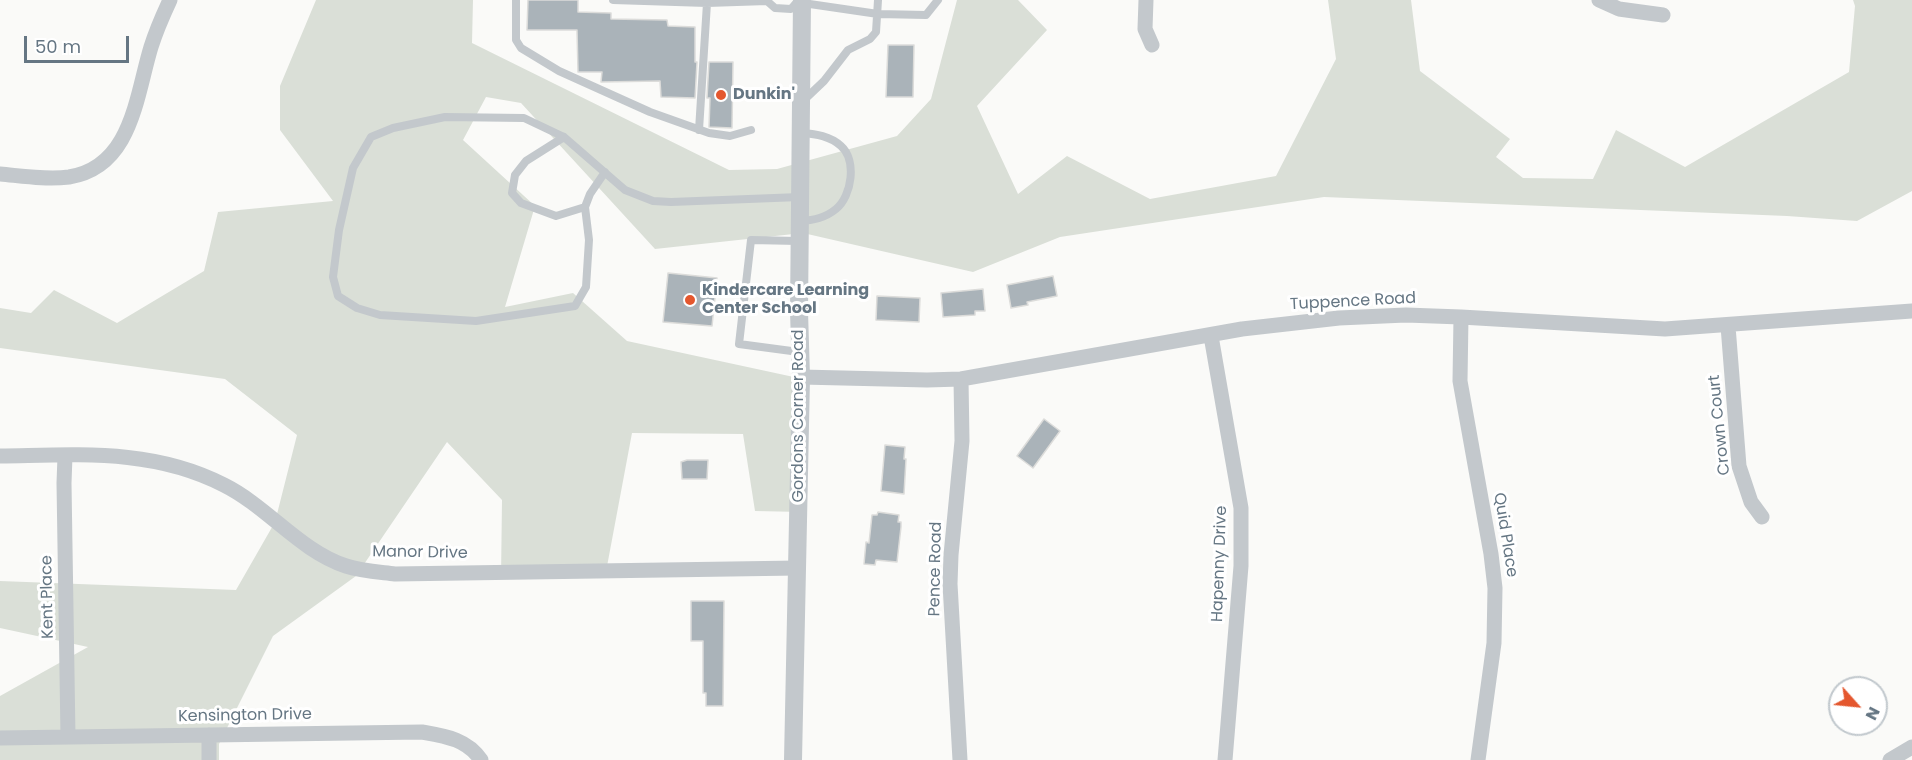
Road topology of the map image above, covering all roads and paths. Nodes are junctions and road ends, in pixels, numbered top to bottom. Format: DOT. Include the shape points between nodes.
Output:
graph roads {
  1 [pos="170,0"];
  2 [pos="516,0"];
  3 [pos="613,0"];
  4 [pos="878,0"];
  5 [pos="938,0"];
  6 [pos="1146,0"];
  7 [pos="1599,0"];
  8 [pos="767,1"];
  9 [pos="799,1"];
  10 [pos="707,3"];
  11 [pos="878,14"];
  12 [pos="1663,15"];
  13 [pos="1152,45"];
  14 [pos="801,103"];
  15 [pos="699,130"];
  16 [pos="751,130"];
  17 [pos="801,132"];
  18 [pos="564,137"];
  19 [pos="605,172"];
  20 [pos="0,174"];
  21 [pos="800,197"];
  22 [pos="585,207"];
  23 [pos="800,221"];
  24 [pos="800,241"];
  25 [pos="1912,311"];
  26 [pos="1461,317"];
  27 [pos="1728,326"];
  28 [pos="1211,336"];
  29 [pos="799,352"];
  30 [pos="801,377"];
  31 [pos="961,379"];
  32 [pos="0,456"];
  33 [pos="65,456"];
  34 [pos="1762,517"];
  35 [pos="798,568"];
  36 [pos="209,735"];
  37 [pos="68,737"];
  38 [pos="0,738"];
  39 [pos="1912,747"];
  40 [pos="208,760"];
  41 [pos="481,760"];
  42 [pos="793,760"];
  43 [pos="960,760"];
  44 [pos="1225,760"];
  45 [pos="1478,760"];
  46 [pos="1890,760"];
  1 -- 20 [label="street" via="151,45 130,123 113,152 94,168 68,177"];
  2 -- 15 [label="lane" via="516,40 528,53 597,89"];
  3 -- 10 [label="lane"];
  4 -- 11 [label="lane"];
  5 -- 11 [label="lane" via="926,15"];
  6 -- 13 [label="street" via="1145,29"];
  7 -- 12 [label="street" via="1619,9"];
  8 -- 9 [label="lane" via="775,8 791,9"];
  8 -- 10 [label="lane"];
  9 -- 11 [label="lane"];
  9 -- 14 [label="street, Gordons Corner Road"];
  10 -- 15 [label="lane"];
  11 -- 14 [label="lane" via="876,32 870,39 848,50 825,81"];
  14 -- 17 [label="street, Gordons Corner Road"];
  15 -- 16 [label="lane" via="721,136"];
  17 -- 21 [label="street, Gordons Corner Road"];
  17 -- 23 [label="lane" via="832,139 847,152 850,164 846,193 838,207 822,218"];
  18 -- 19 [label="lane"];
  18 -- 22 [label="lane" via="526,161 515,175 512,193 522,203 556,216"];
  18 -- 22 [label="lane" via="524,118 445,117 371,137 353,168 339,230 333,277 338,297 380,315 476,321 575,306 586,286 589,240"];
  19 -- 21 [label="lane" via="625,190 653,201"];
  19 -- 22 [label="lane"];
  21 -- 23 [label="street, Gordons Corner Road"];
  23 -- 24 [label="street, Gordons Corner Road"];
  24 -- 29 [label="street, Gordons Corner Road"];
  24 -- 29 [label="lane" via="751,240 739,344"];
  25 -- 27 [label="street, Tuppence Road"];
  26 -- 27 [label="street, Tuppence Road" via="1635,328"];
  26 -- 28 [label="street, Tuppence Road" via="1339,318"];
  26 -- 45 [label="street, Quid Place" via="1460,381 1495,588 1494,643"];
  27 -- 34 [label="street, Crown Court" via="1740,466 1751,502"];
  28 -- 31 [label="street, Tuppence Road"];
  28 -- 44 [label="street, Hapenny Drive" via="1242,508"];
  29 -- 30 [label="street, Gordons Corner Road"];
  30 -- 31 [label="street, Tuppence Road"];
  30 -- 35 [label="street, Gordons Corner Road"];
  31 -- 43 [label="street, Pence Road" via="962,441 950,584"];
  32 -- 33 [label="street, Manor Drive"];
  33 -- 35 [label="street, Manor Drive" via="146,459 203,475 255,503 325,557 369,572"];
  33 -- 37 [label="street, Kent Place"];
  35 -- 42 [label="street, Gordons Corner Road"];
  36 -- 37 [label="street, Kensington Drive"];
  36 -- 40 [label="street"];
  36 -- 41 [label="street, Kensington Drive" via="422,732 458,741 470,747"];
  37 -- 38 [label="street, Kensington Drive"];
  39 -- 46 [label="street"];
}
